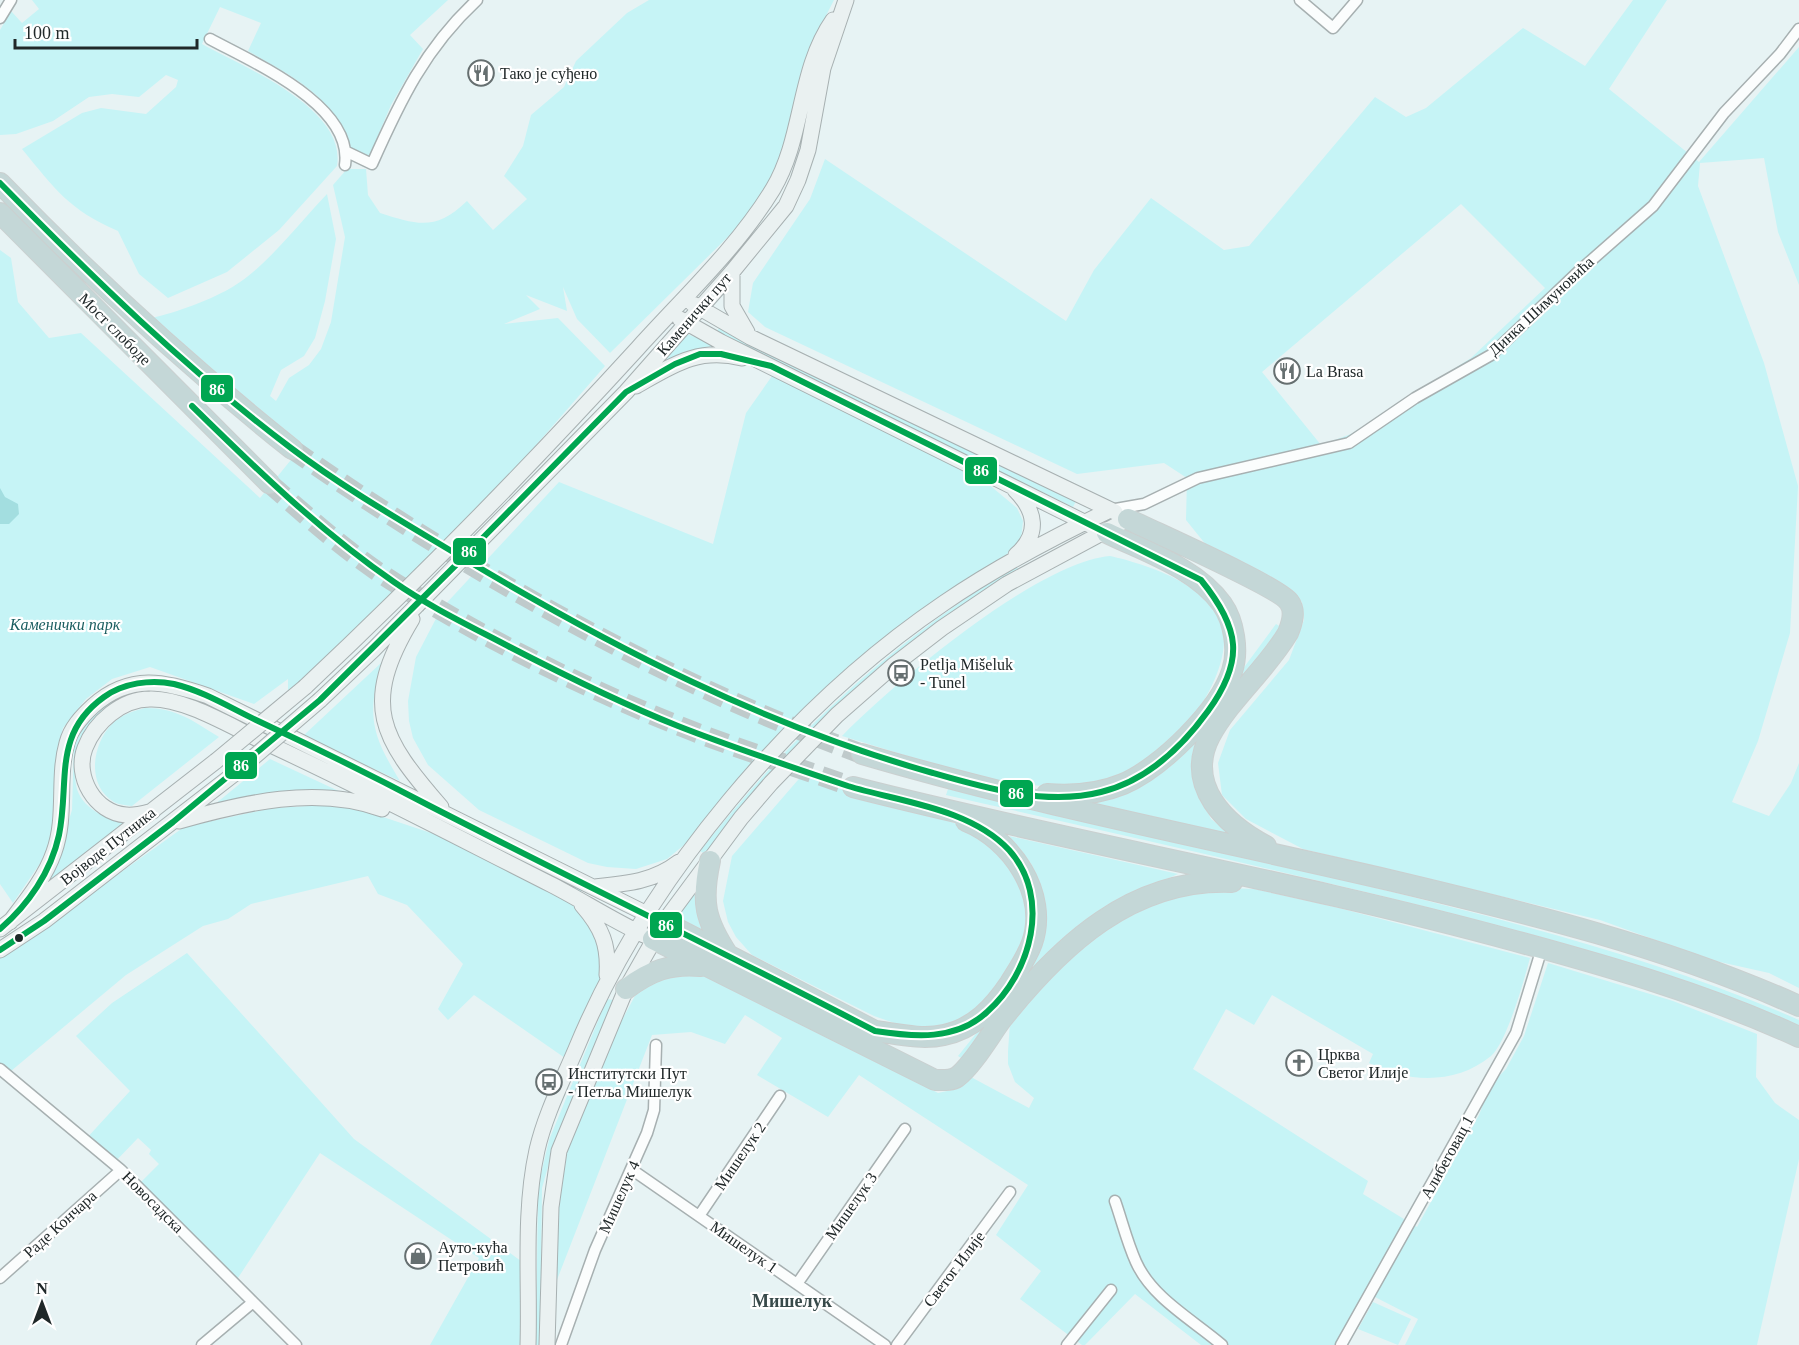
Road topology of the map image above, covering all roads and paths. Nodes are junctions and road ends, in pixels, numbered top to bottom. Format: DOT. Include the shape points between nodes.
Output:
graph roads {
  1 [pos="10,0"];
  2 [pos="477,0"];
  3 [pos="846,0"];
  4 [pos="1300,0"];
  5 [pos="1357,0"];
  6 [pos="0,18"];
  7 [pos="1799,29"];
  8 [pos="210,39"];
  9 [pos="347,152"];
  10 [pos="345,165"];
  11 [pos="0,183"];
  12 [pos="0,213"];
  13 [pos="732,272"];
  14 [pos="685,297"];
  15 [pos="699,309"];
  16 [pos="671,311"];
  17 [pos="686,324"];
  18 [pos="750,337"];
  19 [pos="771,366"];
  20 [pos="626,392"];
  21 [pos="292,449"];
  22 [pos="1006,481"];
  23 [pos="269,483"];
  24 [pos="1144,504"];
  25 [pos="1110,510"];
  26 [pos="1128,519"];
  27 [pos="1085,522"];
  28 [pos="1107,533"];
  29 [pos="999,570"];
  30 [pos="425,598"];
  31 [pos="321,700"];
  32 [pos="862,754"];
  33 [pos="216,761"];
  34 [pos="853,787"];
  35 [pos="999,791"];
  36 [pos="930,807"];
  37 [pos="153,812"];
  38 [pos="447,814"];
  39 [pos="173,822"];
  40 [pos="445,832"];
  41 [pos="688,855"];
  42 [pos="710,861"];
  43 [pos="1320,865"];
  44 [pos="1283,883"];
  45 [pos="593,887"];
  46 [pos="579,900"];
  47 [pos="656,918"];
  48 [pos="5,926"];
  49 [pos="644,935"];
  50 [pos="1542,948"];
  51 [pos="0,950"];
  52 [pos="720,962"];
  53 [pos="606,983"];
  54 [pos="626,989"];
  55 [pos="1799,1006"];
  56 [pos="1799,1037"];
  57 [pos="656,1045"];
  58 [pos="0,1069"];
  59 [pos="780,1096"];
  60 [pos="905,1129"];
  61 [pos="632,1169"];
  62 [pos="121,1170"];
  63 [pos="1010,1192"];
  64 [pos="1114,1201"];
  65 [pos="699,1216"];
  66 [pos="0,1278"];
  67 [pos="797,1284"];
  68 [pos="1111,1290"];
  69 [pos="252,1303"];
  70 [pos="202,1345"];
  71 [pos="296,1345"];
  72 [pos="528,1345"];
  73 [pos="547,1345"];
  74 [pos="561,1345"];
  75 [pos="885,1345"];
  76 [pos="897,1345"];
  77 [pos="1067,1345"];
  78 [pos="1222,1345"];
  79 [pos="1343,1345"];
  1 -- 6 [label="street"];
  2 -- 9 [label="street" via="442,35 416,71 372,164"];
  3 -- 13 [label="main road, Каменички пут" via="823,68 808,150 798,180 786,206"];
  3 -- 14 [label="main road, Каменички пут" via="814,53 798,122 774,188 743,233"];
  4 -- 5 [label="street" via="1333,28"];
  7 -- 24 [label="street, Динка Шимуновића" via="1724,113 1653,206 1491,355 1415,398 1349,443 1198,478"];
  8 -- 9 [label="street" via="312,99 333,124"];
  9 -- 10 [label="street"];
  11 -- 21 [label="highway, Мост слободе" via="122,302"];
  12 -- 23 [label="highway, Мост слободе"];
  13 -- 15 [label="main road, Каменички пут"];
  13 -- 18 [label="main road" via="732,306"];
  14 -- 15 [label="main road"];
  14 -- 16 [label="main road, Каменички пут"];
  15 -- 17 [label="main road, Каменички пут"];
  15 -- 18 [label="main road"];
  16 -- 17 [label="main road"];
  16 -- 33 [label="main road, Каменички пут, bridge" via="417,581 305,687"];
  17 -- 19 [label="main road"];
  17 -- 20 [label="main road, Каменички пут"];
  18 -- 25 [label="main road"];
  19 -- 20 [label="main road" via="721,354 700,354"];
  19 -- 22 [label="main road"];
  20 -- 30 [label="main road, Каменички пут"];
  22 -- 27 [label="main road"];
  22 -- 29 [label="main road" via="1029,507 1033,531 1023,549"];
  24 -- 25 [label="street, Динка Шимуновића"];
  24 -- 26 [label="street, Динка Шимуновића"];
  25 -- 26 [label="main road"];
  25 -- 27 [label="main road"];
  26 -- 28 [label="main road"];
  26 -- 43 [label="highway" via="1249,578 1291,605 1293,620 1288,633 1211,735 1204,751 1203,769 1212,803 1236,828 1267,846"];
  27 -- 28 [label="main road"];
  27 -- 29 [label="main road"];
  28 -- 35 [label="highway" via="1201,580 1223,606 1233,631 1232,670 1204,717 1150,770 1124,784 1098,793"];
  28 -- 42 [label="main road" via="1007,584 894,665 771,783"];
  29 -- 41 [label="main road" via="945,602 827,698 761,767"];
  30 -- 31 [label="main road, Каменички пут"];
  30 -- 38 [label="main road" via="389,662 383,703 394,747"];
  31 -- 39 [label="main road, Војводе Путника, bridge"];
  32 -- 35 [label="highway"];
  33 -- 37 [label="main road, Војводе Путника"];
  34 -- 36 [label="highway"];
  35 -- 43 [label="highway"];
  36 -- 44 [label="highway"];
  36 -- 52 [label="highway" via="973,824 1007,848 1021,868 1035,903 1032,942 1023,962 988,1012 968,1026 944,1035 875,1031"];
  37 -- 40 [label="main road" via="125,815 103,807 88,791 82,768 85,748 102,721 125,704 149,699 173,701 225,724"];
  37 -- 48 [label="main road, Војводе Путника"];
  38 -- 45 [label="main road"];
  38 -- 48 [label="main road" via="208,696 170,683 137,683 105,695 78,721 67,743 61,826 54,853 31,894"];
  39 -- 40 [label="main road" via="272,800 329,798 364,803"];
  39 -- 51 [label="main road, Војводе Путника"];
  40 -- 46 [label="main road"];
  41 -- 45 [label="main road" via="658,876"];
  41 -- 47 [label="main road"];
  42 -- 47 [label="main road"];
  42 -- 52 [label="highway" via="705,910"];
  43 -- 55 [label="highway" via="1569,925 1655,952"];
  44 -- 50 [label="highway"];
  44 -- 52 [label="highway" via="1188,883 1153,892 1112,913 1056,958 952,1080 935,1080"];
  45 -- 47 [label="main road"];
  46 -- 49 [label="main road"];
  46 -- 53 [label="main road" via="603,932 607,947"];
  47 -- 49 [label="main road"];
  47 -- 52 [label="highway"];
  49 -- 52 [label="highway"];
  49 -- 53 [label="main road"];
  49 -- 54 [label="main road"];
  50 -- 56 [label="highway" via="1676,989"];
  50 -- 79 [label="street, Алибеговац 1" via="1516,1033"];
  52 -- 54 [label="highway" via="664,967"];
  53 -- 72 [label="main road" via="542,1130 537,1152 531,1203"];
  54 -- 73 [label="main road" via="555,1168"];
  57 -- 61 [label="street, Мишелук 4" via="654,1110"];
  58 -- 62 [label="street, Новосадска"];
  59 -- 65 [label="street, Мишелук 2"];
  60 -- 67 [label="street, Мишелук 3"];
  61 -- 65 [label="street, Мишелук 1"];
  61 -- 74 [label="street, Мишелук 4" via="588,1268"];
  62 -- 66 [label="street, Раде Кончара"];
  62 -- 69 [label="street, Новосадска"];
  63 -- 76 [label="street, Светог Илије"];
  64 -- 78 [label="street" via="1136,1263 1145,1277 1164,1299"];
  65 -- 67 [label="street, Мишелук 1"];
  67 -- 75 [label="street, Мишелук 1"];
  68 -- 77 [label="street"];
  69 -- 70 [label="street"];
  69 -- 71 [label="street, Новосадска"];
}
